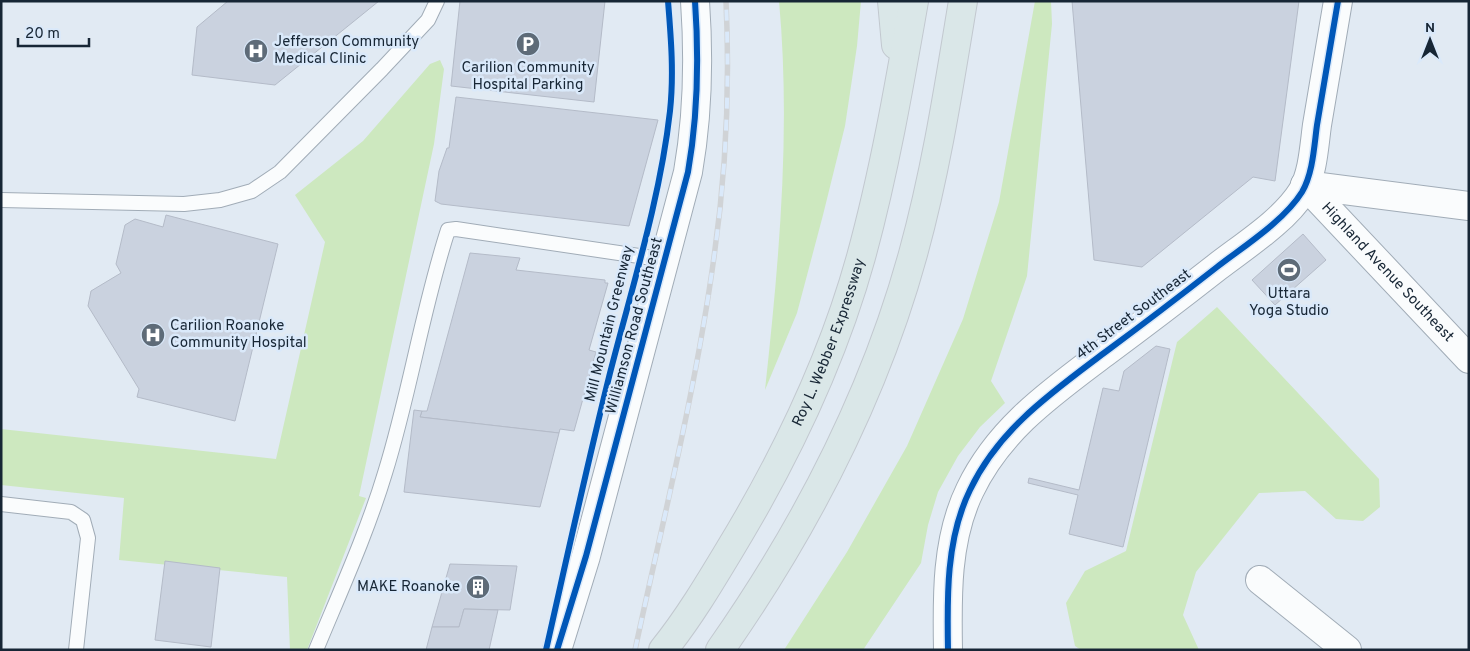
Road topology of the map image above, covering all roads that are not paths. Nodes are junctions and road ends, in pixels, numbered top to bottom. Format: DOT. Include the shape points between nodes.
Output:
graph roads {
  1 [pos="437,1"];
  2 [pos="695,1"];
  3 [pos="892,1"];
  4 [pos="914,1"];
  5 [pos="963,1"];
  6 [pos="1338,1"];
  7 [pos="899,87"];
  8 [pos="1305,185"];
  9 [pos="1,200"];
  10 [pos="1469,206"];
  11 [pos="666,260"];
  12 [pos="1469,360"];
  13 [pos="1,504"];
  14 [pos="1260,580"];
  15 [pos="727,640"];
  16 [pos="76,650"];
  17 [pos="316,650"];
  18 [pos="557,650"];
  19 [pos="663,650"];
  20 [pos="948,650"];
  21 [pos="1347,650"];
  1 -- 9 [label="lane" via="428,20 382,70 280,172 252,190 220,200 184,204"];
  2 -- 11 [label="street, Williamson Road Southeast" via="697,86 693,145"];
  3 -- 7 [label="highway"];
  4 -- 7 [label="highway, Roy L. Webber Expressway"];
  5 -- 15 [label="highway" via="938,151 894,314 872,373 816,496"];
  6 -- 8 [label="street, 4th Street Southeast"];
  7 -- 19 [label="highway, Roy L. Webber Expressway" via="882,173 854,277 811,392 754,510 705,590"];
  8 -- 10 [label="street"];
  8 -- 12 [label="street, Highland Avenue Southeast"];
  8 -- 20 [label="street, 4th Street Southeast" via="1289,210 1034,406 1002,438 986,460 961,515 951,559 947,604"];
  11 -- 17 [label="lane" via="448,230 385,474"];
  11 -- 18 [label="street, Williamson Road Southeast" via="586,556"];
  13 -- 16 [label="lane" via="71,512 83,520 88,538"];
  14 -- 21 [label="street"];
}
